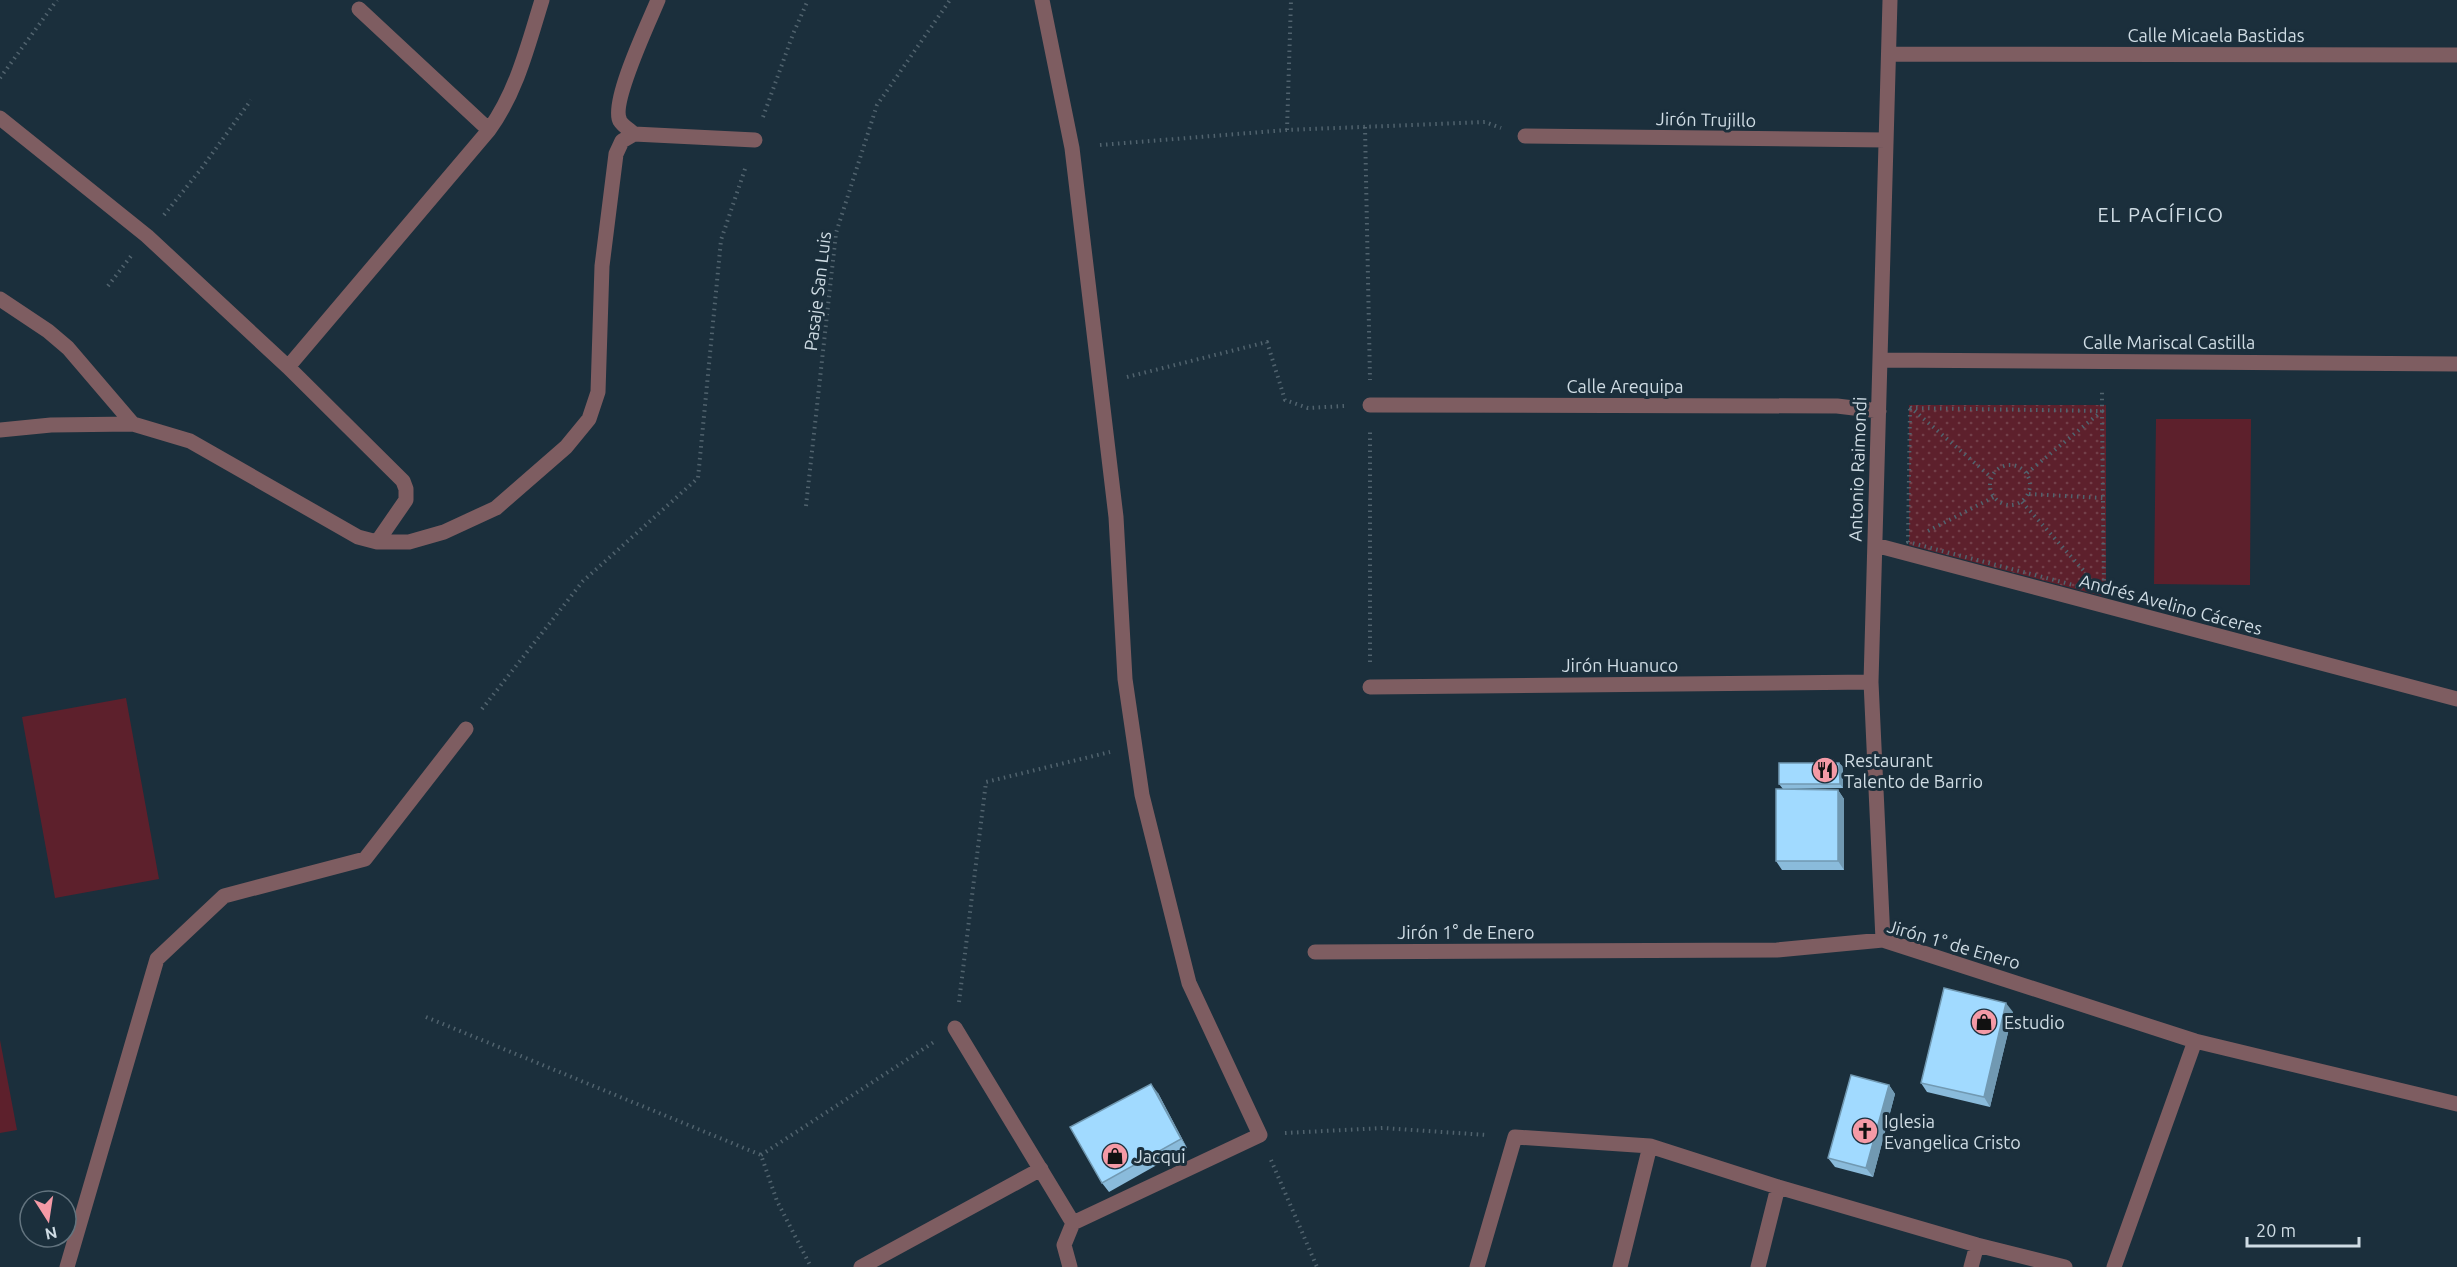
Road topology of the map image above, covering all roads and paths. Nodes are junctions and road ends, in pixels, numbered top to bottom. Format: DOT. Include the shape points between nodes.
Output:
graph roads {
  1 [pos="57,0"];
  2 [pos="542,0"];
  3 [pos="658,0"];
  4 [pos="808,0"];
  5 [pos="950,0"];
  6 [pos="1042,0"];
  7 [pos="1291,0"];
  8 [pos="1890,0"];
  9 [pos="359,9"];
  10 [pos="1889,54"];
  11 [pos="2457,55"];
  12 [pos="0,78"];
  13 [pos="251,100"];
  14 [pos="0,118"];
  15 [pos="489,130"];
  16 [pos="1287,130"];
  17 [pos="634,134"];
  18 [pos="1525,136"];
  19 [pos="755,140"];
  20 [pos="1887,140"];
  21 [pos="1072,147"];
  22 [pos="147,236"];
  23 [pos="108,285"];
  24 [pos="0,299"];
  25 [pos="1880,360"];
  26 [pos="2101,361"];
  27 [pos="2457,364"];
  28 [pos="288,367"];
  29 [pos="1100,384"];
  30 [pos="1904,398"];
  31 [pos="1370,405"];
  32 [pos="1910,408"];
  33 [pos="1879,411"];
  34 [pos="2102,411"];
  35 [pos="133,424"];
  36 [pos="0,430"];
  37 [pos="2027,473"];
  38 [pos="1991,477"];
  39 [pos="2029,494"];
  40 [pos="1994,497"];
  41 [pos="2103,498"];
  42 [pos="2022,502"];
  43 [pos="806,506"];
  44 [pos="1927,532"];
  45 [pos="1917,537"];
  46 [pos="377,542"];
  47 [pos="1908,542"];
  48 [pos="1875,545"];
  49 [pos="2089,576"];
  50 [pos="2096,585"];
  51 [pos="2103,600"];
  52 [pos="1871,682"];
  53 [pos="1370,687"];
  54 [pos="2457,699"];
  55 [pos="466,729"];
  56 [pos="1135,746"];
  57 [pos="1883,940"];
  58 [pos="1315,952"];
  59 [pos="426,1017"];
  60 [pos="955,1028"];
  61 [pos="2195,1041"];
  62 [pos="2457,1104"];
  63 [pos="1260,1135"];
  64 [pos="1515,1137"];
  65 [pos="1650,1146"];
  66 [pos="761,1155"];
  67 [pos="1041,1169"];
  68 [pos="1778,1187"];
  69 [pos="1073,1222"];
  70 [pos="1977,1245"];
  71 [pos="67,1267"];
  72 [pos="811,1267"];
  73 [pos="861,1267"];
  74 [pos="1070,1267"];
  75 [pos="1317,1267"];
  76 [pos="1477,1267"];
  77 [pos="1620,1267"];
  78 [pos="1758,1267"];
  79 [pos="1971,1267"];
  80 [pos="2065,1267"];
  81 [pos="2114,1267"];
  1 -- 12 [label="path"];
  2 -- 15 [label="street" via="515,87"];
  3 -- 17 [label="street" via="620,93 620,122"];
  4 -- 19 [label="path"];
  5 -- 43 [label="path, Pasaje San Luis" via="877,105 836,233"];
  6 -- 21 [label="street"];
  7 -- 16 [label="path"];
  8 -- 10 [label="street, Antonio Raimondi"];
  9 -- 15 [label="street"];
  10 -- 11 [label="street, Calle Micaela Bastidas"];
  10 -- 20 [label="street, Antonio Raimondi"];
  13 -- 22 [label="path"];
  14 -- 22 [label="street"];
  15 -- 28 [label="street"];
  16 -- 18 [label="path" via="1485,122"];
  16 -- 21 [label="path"];
  17 -- 19 [label="street"];
  17 -- 46 [label="street" via="622,141 616,154 602,266 598,392 589,419 566,447 496,508 444,532 409,542"];
  18 -- 20 [label="street, Jirón Trujillo"];
  19 -- 55 [label="path" via="721,240 698,478 583,581"];
  20 -- 25 [label="street, Antonio Raimondi"];
  21 -- 29 [label="street"];
  22 -- 23 [label="path"];
  22 -- 28 [label="street"];
  24 -- 35 [label="street" via="68,348"];
  25 -- 26 [label="street, Calle Mariscal Castilla"];
  25 -- 33 [label="street, Antonio Raimondi"];
  26 -- 27 [label="street, Calle Mariscal Castilla"];
  26 -- 34 [label="path"];
  28 -- 46 [label="street" via="403,481 406,500"];
  29 -- 31 [label="path" via="1267,342 1285,400 1308,408"];
  29 -- 56 [label="street" via="1116,517 1125,679"];
  30 -- 32 [label="path"];
  31 -- 33 [label="street, Calle Arequipa" via="1837,406"];
  32 -- 34 [label="path"];
  32 -- 38 [label="path"];
  32 -- 47 [label="path"];
  33 -- 48 [label="street, Antonio Raimondi"];
  34 -- 37 [label="path"];
  34 -- 41 [label="path"];
  35 -- 36 [label="street"];
  35 -- 46 [label="street" via="190,441 358,537"];
  37 -- 38 [label="path" via="2019,466 2008,465"];
  37 -- 39 [label="path" via="2031,483"];
  38 -- 40 [label="path"];
  39 -- 41 [label="path"];
  39 -- 42 [label="path"];
  40 -- 42 [label="path" via="2002,504"];
  40 -- 44 [label="path"];
  41 -- 51 [label="path"];
  42 -- 49 [label="path"];
  45 -- 47 [label="path"];
  47 -- 48 [label="path"];
  47 -- 51 [label="path"];
  48 -- 51 [label="street, Andrés Avelino Cáceres"];
  48 -- 52 [label="street, Antonio Raimondi"];
  50 -- 51 [label="path"];
  51 -- 54 [label="street, Andrés Avelino Cáceres"];
  52 -- 53 [label="street, Jirón Huanuco"];
  52 -- 57 [label="street, Antonio Raimondi"];
  55 -- 71 [label="street" via="365,859 224,896 157,959"];
  56 -- 60 [label="path" via="986,782"];
  56 -- 63 [label="street" via="1142,795 1189,983"];
  57 -- 58 [label="street, Jirón 1° de Enero" via="1777,950"];
  57 -- 61 [label="street, Jirón 1° de Enero"];
  59 -- 66 [label="path"];
  60 -- 66 [label="path"];
  60 -- 67 [label="street"];
  61 -- 62 [label="street, Jirón 1° de Enero"];
  61 -- 81 [label="street"];
  63 -- 64 [label="path" via="1383,1128"];
  63 -- 69 [label="street"];
  63 -- 75 [label="path"];
  64 -- 65 [label="street"];
  64 -- 76 [label="street"];
  65 -- 68 [label="street"];
  65 -- 77 [label="street"];
  66 -- 72 [label="path" via="777,1201"];
  67 -- 69 [label="street"];
  67 -- 73 [label="street"];
  68 -- 70 [label="street"];
  68 -- 78 [label="street"];
  69 -- 74 [label="street" via="1064,1245"];
  70 -- 79 [label="street"];
  70 -- 80 [label="street"];
}
